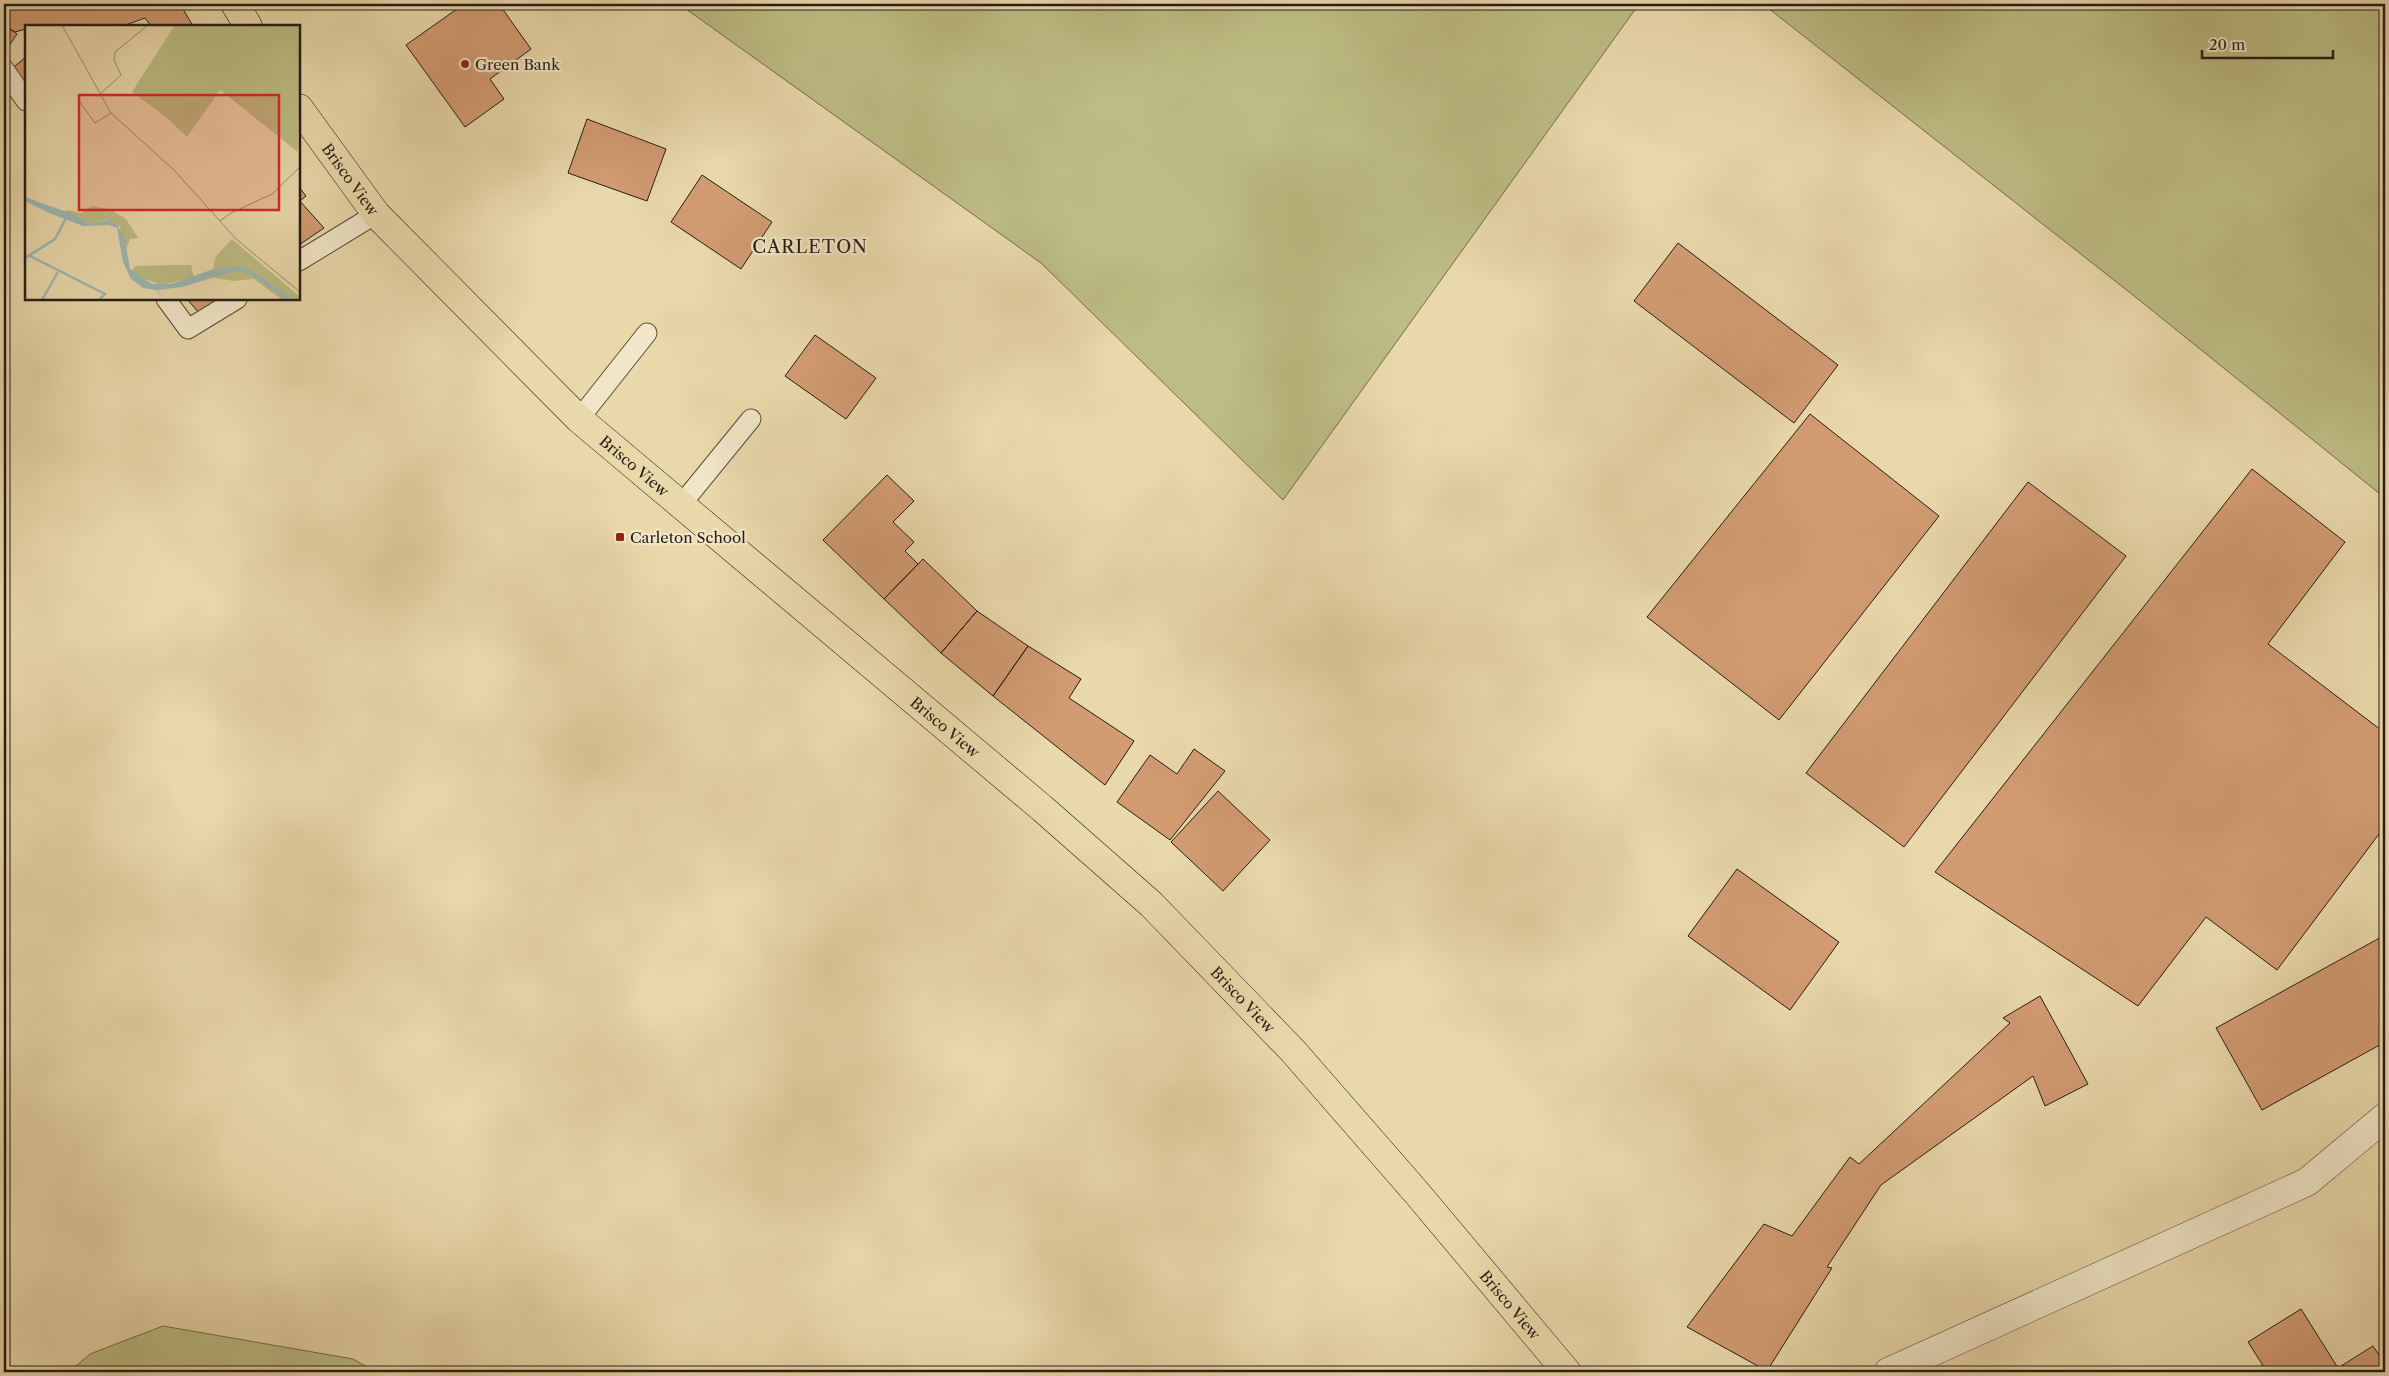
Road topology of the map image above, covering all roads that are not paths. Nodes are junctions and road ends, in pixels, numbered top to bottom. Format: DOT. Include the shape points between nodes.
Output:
graph roads {
  1 [pos="4,69"];
  2 [pos="25,100"];
  3 [pos="300,109"];
  4 [pos="376,214"];
  5 [pos="300,260"];
  6 [pos="167,300"];
  7 [pos="235,300"];
  8 [pos="647,333"];
  9 [pos="751,419"];
  10 [pos="579,420"];
  11 [pos="680,506"];
  12 [pos="2385,1117"];
  13 [pos="1567,1372"];
  14 [pos="1888,1372"];
  1 -- 2 [label="lane"];
  3 -- 4 [label="main road, Brisco View"];
  4 -- 5 [label="lane"];
  4 -- 10 [label="main road, Brisco View"];
  6 -- 7 [label="lane" via="188,329"];
  8 -- 10 [label="lane"];
  9 -- 11 [label="lane"];
  10 -- 11 [label="main road, Brisco View"];
  11 -- 13 [label="main road, Brisco View" via="1036,803 1151,904 1293,1051"];
  12 -- 14 [label="street" via="2307,1182"];
}
